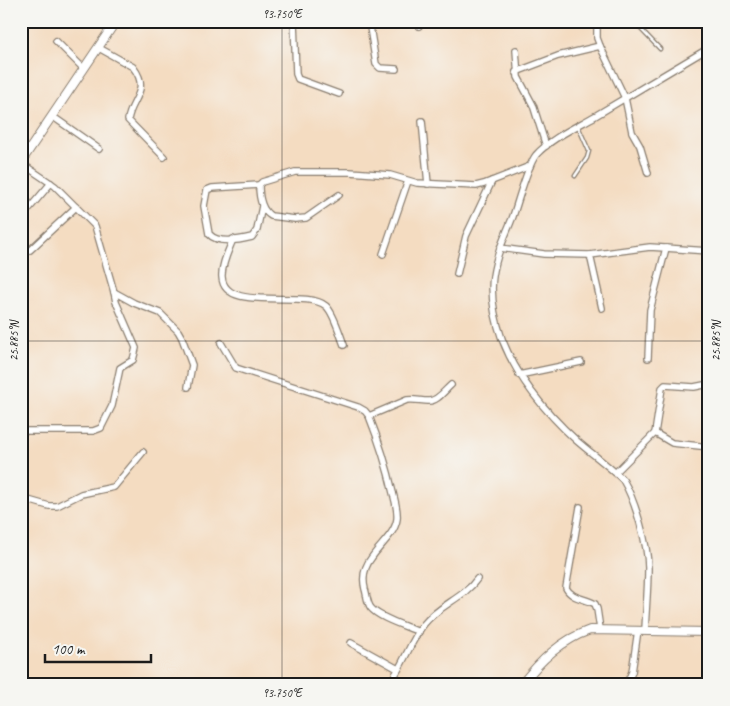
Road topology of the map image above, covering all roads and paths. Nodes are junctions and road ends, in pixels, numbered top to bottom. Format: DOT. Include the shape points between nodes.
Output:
graph roads {
  1 [pos="294,21"];
  2 [pos="369,21"];
  3 [pos="596,21"];
  4 [pos="633,21"];
  5 [pos="114,22"];
  6 [pos="56,41"];
  7 [pos="600,46"];
  8 [pos="99,48"];
  9 [pos="709,48"];
  10 [pos="660,49"];
  11 [pos="516,50"];
  12 [pos="84,69"];
  13 [pos="396,69"];
  14 [pos="516,72"];
  15 [pos="339,94"];
  16 [pos="625,98"];
  17 [pos="52,116"];
  18 [pos="422,121"];
  19 [pos="578,126"];
  20 [pos="546,146"];
  21 [pos="99,149"];
  22 [pos="164,157"];
  23 [pos="21,162"];
  24 [pos="530,166"];
  25 [pos="648,173"];
  26 [pos="576,176"];
  27 [pos="408,181"];
  28 [pos="492,181"];
  29 [pos="51,183"];
  30 [pos="428,184"];
  31 [pos="260,185"];
  32 [pos="339,195"];
  33 [pos="262,206"];
  34 [pos="76,207"];
  35 [pos="21,218"];
  36 [pos="233,239"];
  37 [pos="500,248"];
  38 [pos="666,248"];
  39 [pos="709,251"];
  40 [pos="21,254"];
  41 [pos="383,254"];
  42 [pos="590,255"];
  43 [pos="457,274"];
  44 [pos="114,292"];
  45 [pos="602,308"];
  46 [pos="221,343"];
  47 [pos="344,345"];
  48 [pos="648,358"];
  49 [pos="581,362"];
  50 [pos="519,375"];
  51 [pos="709,384"];
  52 [pos="451,385"];
  53 [pos="188,387"];
  54 [pos="369,416"];
  55 [pos="21,431"];
  56 [pos="655,433"];
  57 [pos="709,447"];
  58 [pos="143,452"];
  59 [pos="616,472"];
  60 [pos="21,498"];
  61 [pos="580,506"];
  62 [pos="477,579"];
  63 [pos="600,630"];
  64 [pos="642,630"];
  65 [pos="419,632"];
  66 [pos="709,632"];
  67 [pos="351,643"];
  68 [pos="398,670"];
  69 [pos="388,685"];
  70 [pos="521,685"];
  71 [pos="626,685"];
  1 -- 15 [label="street" via="298,79"];
  2 -- 13 [label="street" via="376,64 380,68"];
  3 -- 7 [label="street"];
  4 -- 10 [label="lane"];
  5 -- 8 [label="main road"];
  6 -- 12 [label="street"];
  7 -- 14 [label="street" via="558,56"];
  7 -- 16 [label="street"];
  8 -- 12 [label="main road"];
  8 -- 22 [label="street" via="133,67 137,73 140,92 128,120"];
  9 -- 16 [label="street"];
  11 -- 14 [label="street"];
  12 -- 17 [label="main road"];
  14 -- 20 [label="street" via="533,106"];
  16 -- 19 [label="street"];
  16 -- 25 [label="street" via="632,132"];
  17 -- 21 [label="street"];
  17 -- 23 [label="main road"];
  18 -- 30 [label="street"];
  19 -- 20 [label="street"];
  19 -- 26 [label="lane" via="589,152"];
  20 -- 24 [label="street"];
  23 -- 29 [label="street"];
  24 -- 28 [label="street"];
  24 -- 37 [label="street"];
  27 -- 30 [label="street"];
  27 -- 31 [label="street" via="390,175 295,172"];
  27 -- 41 [label="street"];
  28 -- 30 [label="street" via="476,186"];
  28 -- 43 [label="street" via="466,236"];
  29 -- 34 [label="street"];
  29 -- 35 [label="street"];
  31 -- 33 [label="street"];
  31 -- 36 [label="street" via="212,188 205,193 209,234 217,239"];
  32 -- 33 [label="street" via="306,218 271,216"];
  33 -- 36 [label="street" via="252,237"];
  34 -- 40 [label="street" via="30,250"];
  34 -- 44 [label="street" via="95,226"];
  36 -- 47 [label="street" via="222,277 227,290 245,297 301,299 324,305 330,311"];
  37 -- 42 [label="street" via="544,254"];
  37 -- 50 [label="street" via="492,295 496,323"];
  38 -- 39 [label="street"];
  38 -- 42 [label="street" via="650,246"];
  38 -- 48 [label="street" via="650,310"];
  42 -- 45 [label="street"];
  44 -- 53 [label="street" via="160,313 178,331 192,366"];
  44 -- 55 [label="street" via="136,348 133,360 120,368 112,406 101,428 93,431"];
  46 -- 54 [label="street" via="236,368 358,407"];
  49 -- 50 [label="street"];
  50 -- 59 [label="street" via="538,402 577,441"];
  51 -- 56 [label="street" via="694,387 665,385"];
  52 -- 54 [label="street" via="430,402 407,400"];
  54 -- 65 [label="street" via="385,460 398,512 393,531 371,558 363,582 372,609"];
  56 -- 57 [label="street" via="672,443"];
  56 -- 59 [label="street"];
  58 -- 60 [label="street" via="114,487 81,494 56,506"];
  59 -- 64 [label="street" via="631,495 646,550 648,567"];
  61 -- 63 [label="street" via="566,588 574,596 595,604"];
  62 -- 65 [label="street" via="469,589 440,608"];
  63 -- 64 [label="main road"];
  63 -- 70 [label="main road" via="580,634 553,650"];
  64 -- 66 [label="main road"];
  64 -- 71 [label="street"];
  65 -- 68 [label="street"];
  67 -- 68 [label="street"];
  68 -- 69 [label="street"];
}
